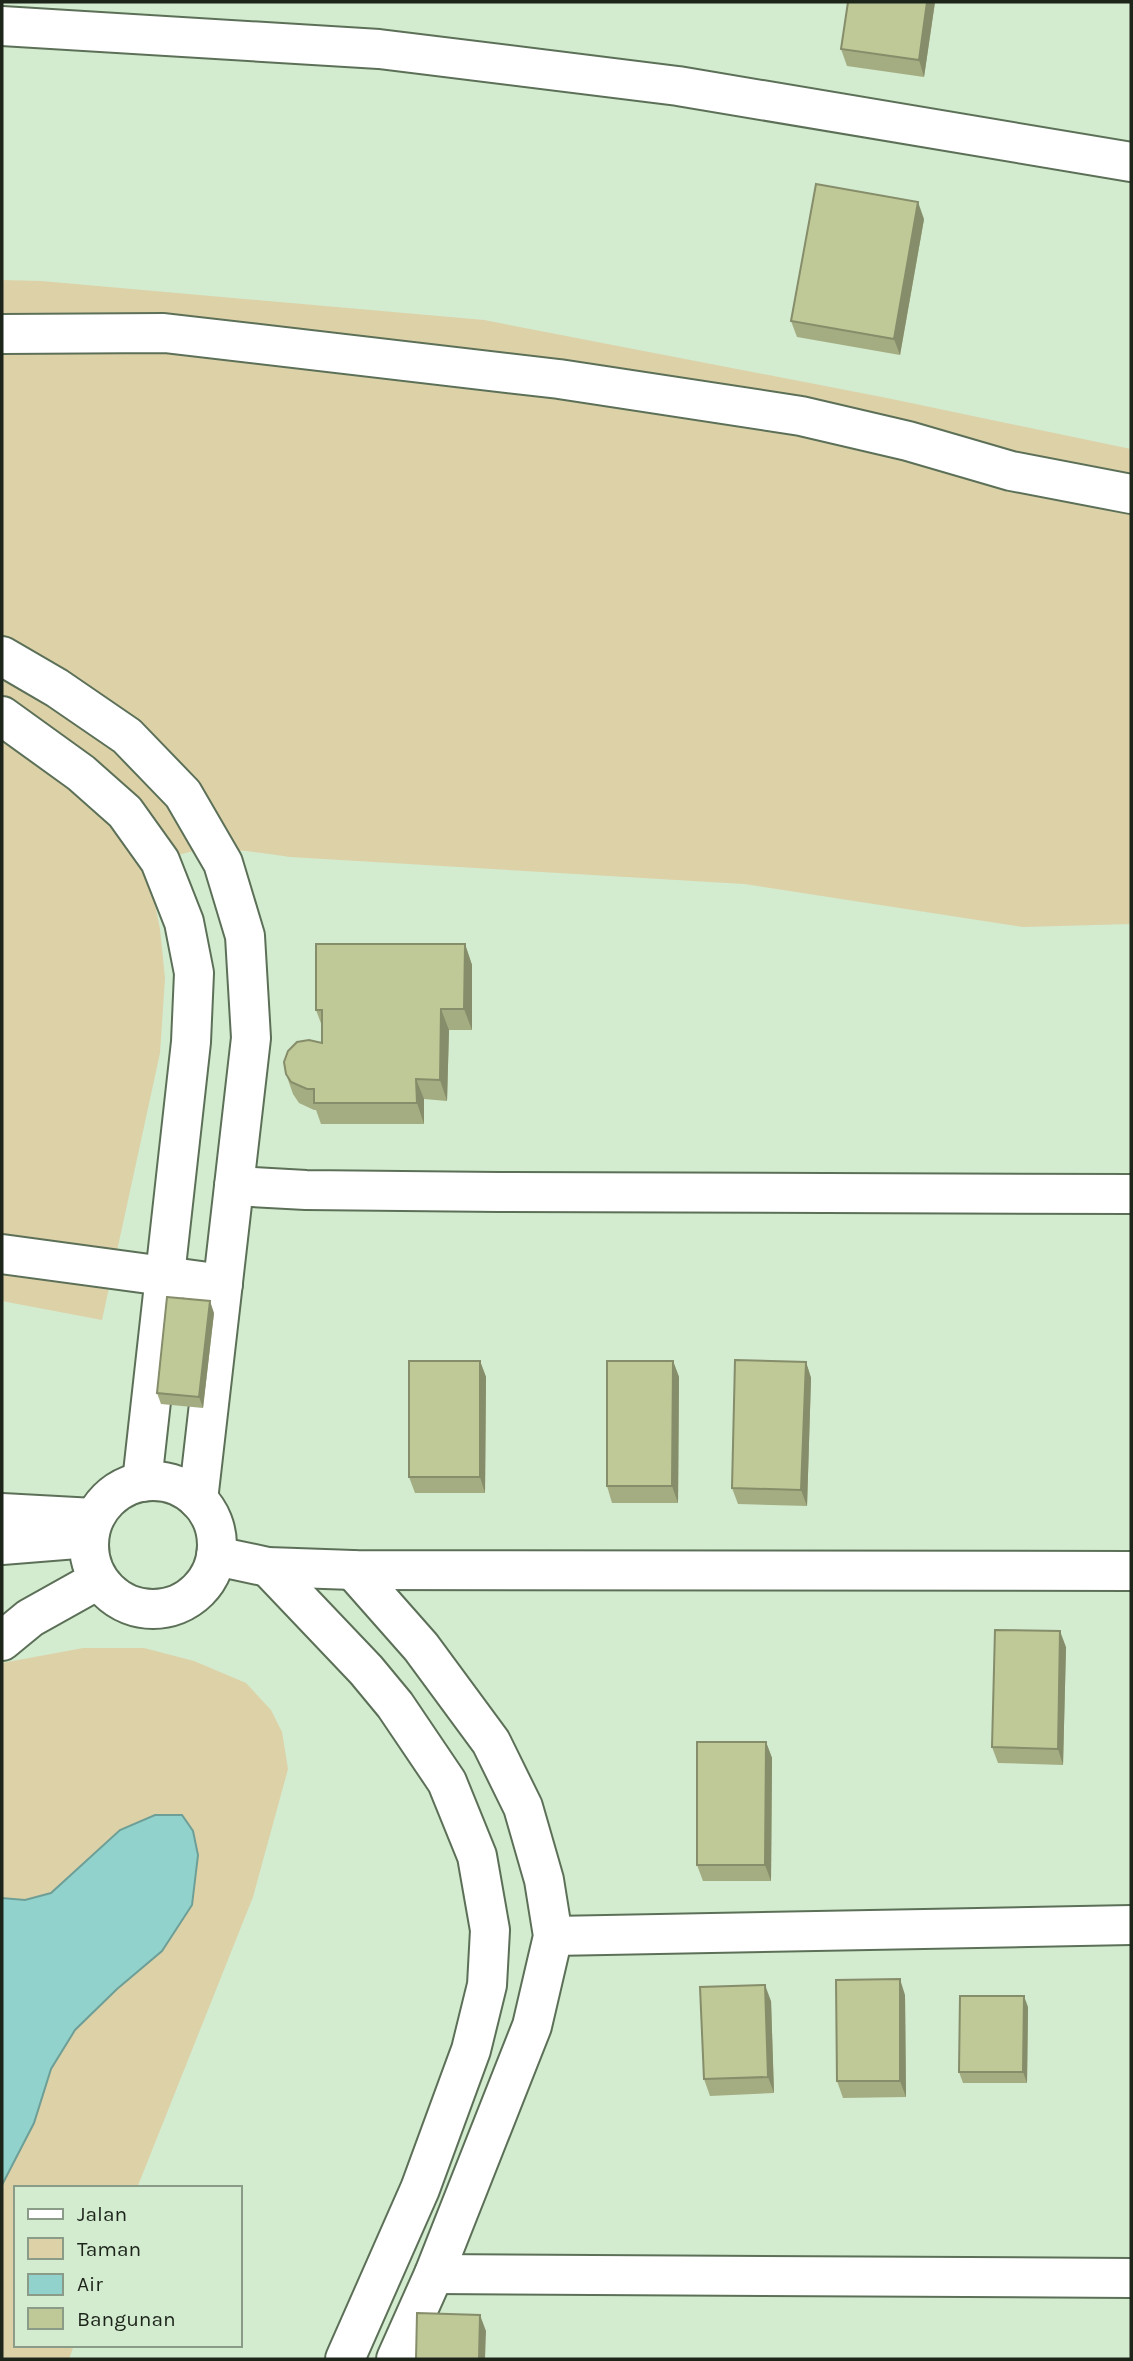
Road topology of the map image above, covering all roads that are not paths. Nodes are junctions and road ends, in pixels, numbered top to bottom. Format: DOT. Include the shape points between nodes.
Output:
graph roads {
  1 [pos="2,26"];
  2 [pos="1131,162"];
  3 [pos="2,334"];
  4 [pos="1131,494"];
  5 [pos="2,656"];
  6 [pos="2,716"];
  7 [pos="234,1186"];
  8 [pos="1131,1194"];
  9 [pos="2,1254"];
  10 [pos="164,1275"];
  11 [pos="223,1284"];
  12 [pos="142,1482"];
  13 [pos="198,1500"];
  14 [pos="2,1513"];
  15 [pos="91,1528"];
  16 [pos="2,1545"];
  17 [pos="216,1556"];
  18 [pos="268,1567"];
  19 [pos="353,1570"];
  20 [pos="1131,1571"];
  21 [pos="98,1580"];
  22 [pos="2,1641"];
  23 [pos="1131,1925"];
  24 [pos="553,1936"];
  25 [pos="435,2274"];
  26 [pos="1131,2278"];
  27 [pos="345,2359"];
  28 [pos="396,2359"];
  1 -- 2 [label="street" via="393,51 677,86"];
  3 -- 4 [label="street" via="164,333 559,379 802,416 1011,471"];
  5 -- 7 [label="street" via="127,736 183,794 223,863 245,936 251,1038"];
  6 -- 10 [label="street" via="81,773 125,812 160,861 184,922 194,973 191,1042"];
  7 -- 8 [label="street" via="499,1192"];
  7 -- 11 [label="street"];
  9 -- 10 [label="street"];
  10 -- 11 [label="street"];
  10 -- 12 [label="street"];
  11 -- 13 [label="street"];
  12 -- 13 [label="street" via="172,1485"];
  12 -- 15 [label="street" via="122,1489 106,1502"];
  13 -- 17 [label="street" via="210,1516"];
  14 -- 15 [label="street"];
  15 -- 16 [label="street"];
  15 -- 21 [label="street" via="90,1559"];
  17 -- 18 [label="street"];
  17 -- 21 [label="street" via="208,1577 194,1594 176,1605 132,1606 113,1596"];
  18 -- 19 [label="street"];
  18 -- 27 [label="street" via="366,1670 447,1782 477,1856 490,1930 487,1985 471,2049 420,2189"];
  19 -- 20 [label="street"];
  19 -- 24 [label="street" via="421,1647 491,1742 523,1807 544,1880"];
  21 -- 22 [label="street" via="30,1618"];
  23 -- 24 [label="street"];
  24 -- 25 [label="street" via="532,2026"];
  25 -- 26 [label="street"];
  25 -- 28 [label="street"];
}
